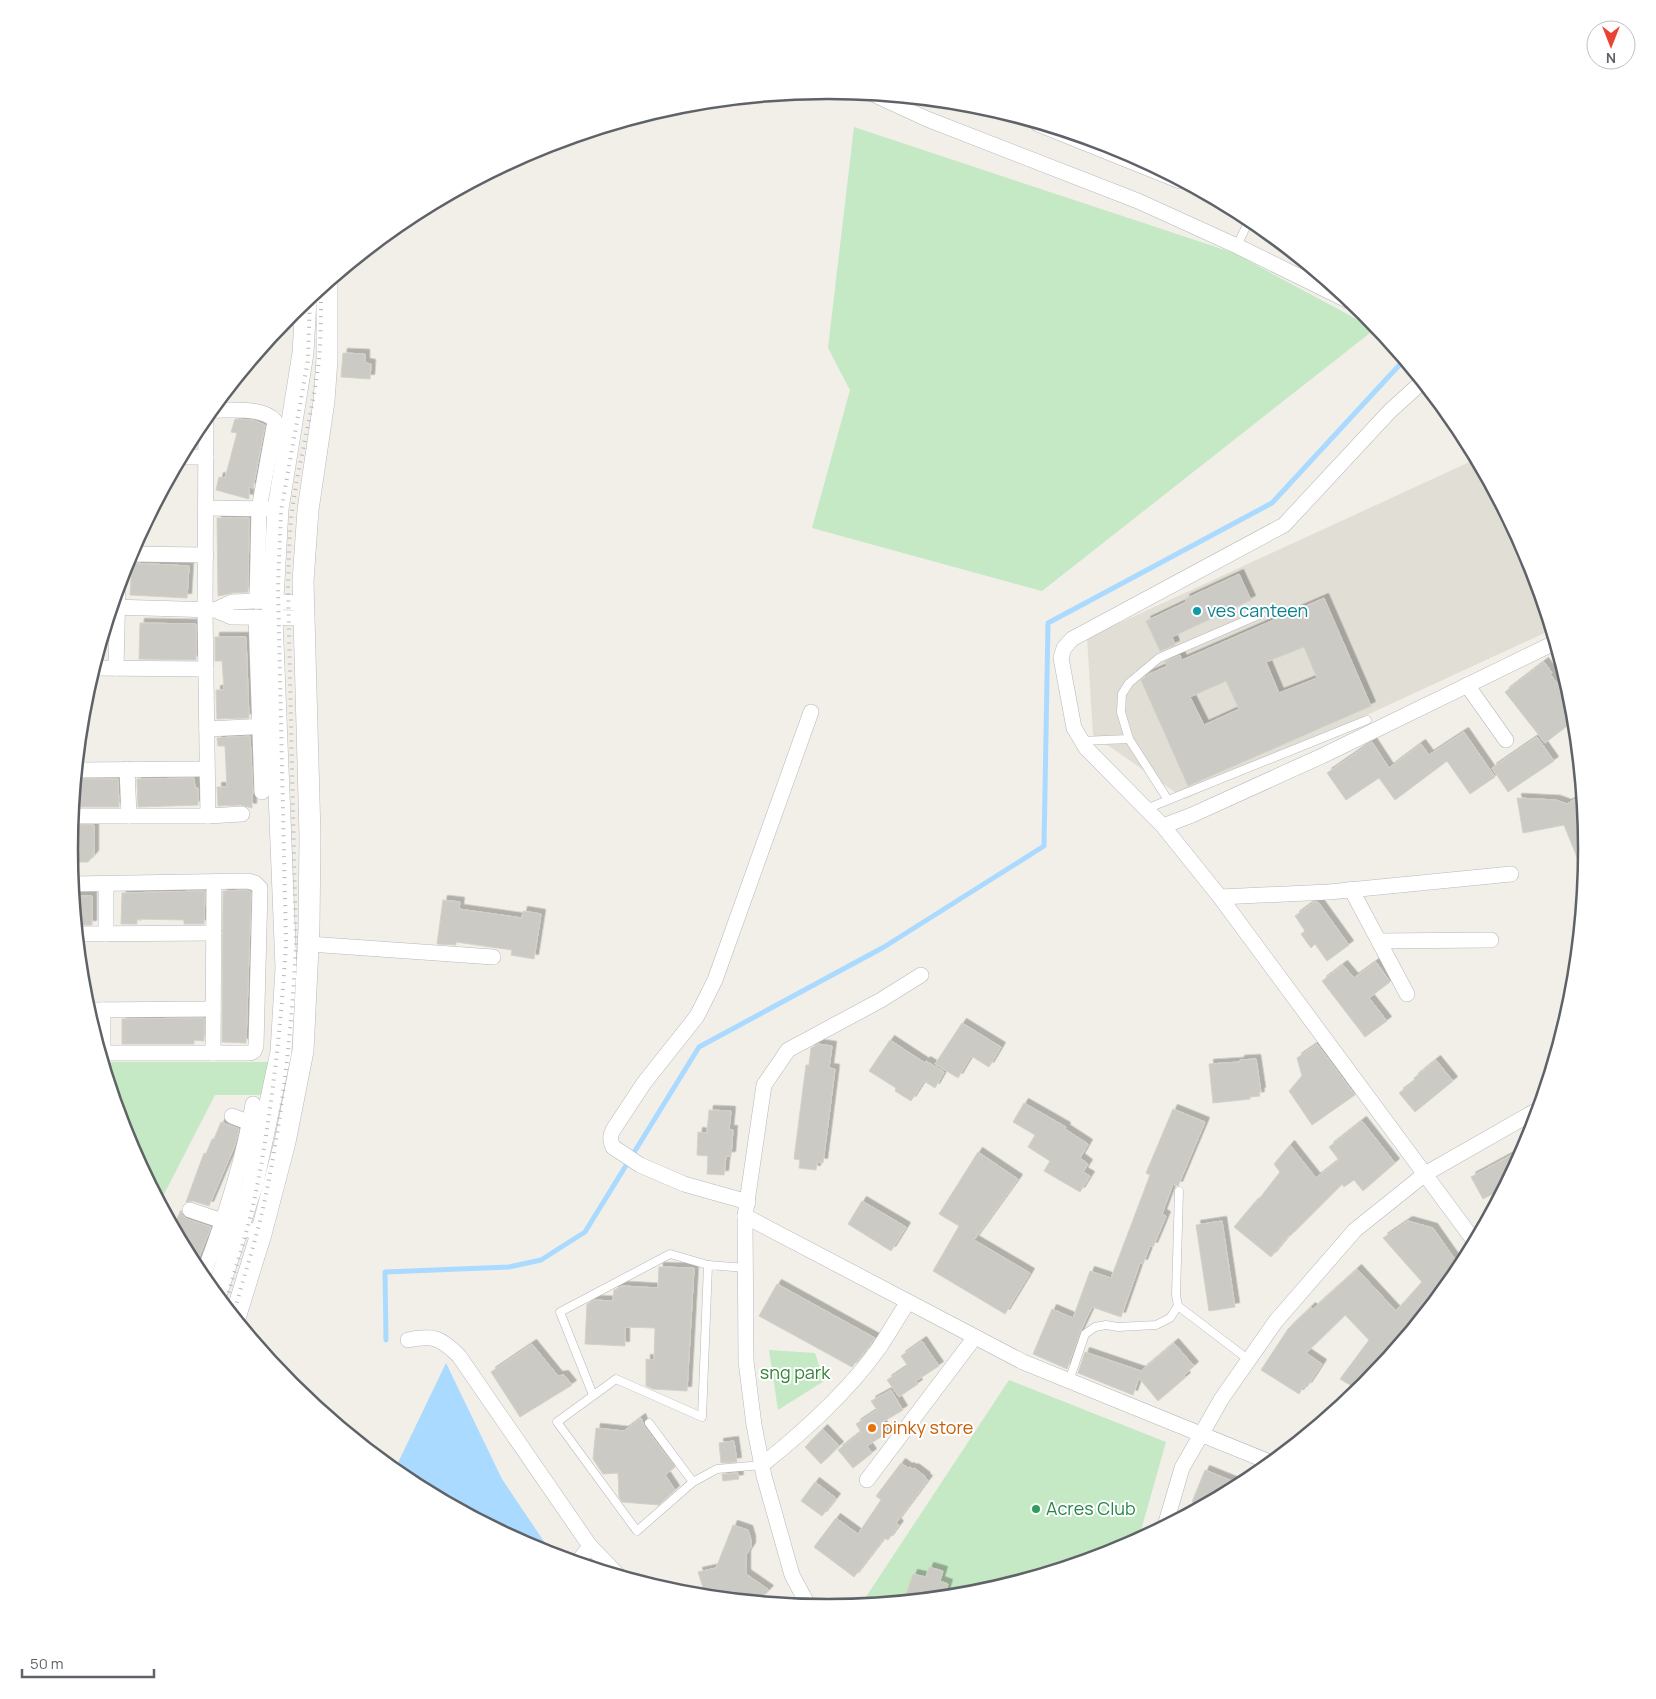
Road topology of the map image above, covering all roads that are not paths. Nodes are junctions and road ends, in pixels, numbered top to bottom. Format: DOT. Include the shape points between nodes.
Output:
graph roads {
  1 [pos="890,102"];
  2 [pos="1246,226"];
  3 [pos="1237,246"];
  4 [pos="327,291"];
  5 [pos="1330,292"];
  6 [pos="305,311"];
  7 [pos="303,353"];
  8 [pos="327,353"];
  9 [pos="1417,386"];
  10 [pos="221,410"];
  11 [pos="206,430"];
  12 [pos="189,457"];
  13 [pos="206,457"];
  14 [pos="206,508"];
  15 [pos="269,509"];
  16 [pos="139,554"];
  17 [pos="206,555"];
  18 [pos="117,607"];
  19 [pos="264,609"];
  20 [pos="210,610"];
  21 [pos="304,611"];
  22 [pos="115,614"];
  23 [pos="1261,614"];
  24 [pos="1550,645"];
  25 [pos="100,668"];
  26 [pos="116,668"];
  27 [pos="206,669"];
  28 [pos="1467,685"];
  29 [pos="811,712"];
  30 [pos="1367,720"];
  31 [pos="268,727"];
  32 [pos="207,730"];
  33 [pos="1128,739"];
  34 [pos="1506,740"];
  35 [pos="1081,741"];
  36 [pos="127,769"];
  37 [pos="207,769"];
  38 [pos="82,770"];
  39 [pos="262,792"];
  40 [pos="1168,800"];
  41 [pos="309,805"];
  42 [pos="279,806"];
  43 [pos="1146,810"];
  44 [pos="242,814"];
  45 [pos="79,816"];
  46 [pos="128,816"];
  47 [pos="208,816"];
  48 [pos="1162,826"];
  49 [pos="310,867"];
  50 [pos="282,868"];
  51 [pos="1511,874"];
  52 [pos="214,882"];
  53 [pos="79,884"];
  54 [pos="106,884"];
  55 [pos="1351,890"];
  56 [pos="1220,896"];
  57 [pos="214,933"];
  58 [pos="83,934"];
  59 [pos="106,934"];
  60 [pos="1491,940"];
  61 [pos="1378,941"];
  62 [pos="309,944"];
  63 [pos="493,958"];
  64 [pos="259,968"];
  65 [pos="286,968"];
  66 [pos="921,975"];
  67 [pos="1407,994"];
  68 [pos="213,1009"];
  69 [pos="95,1010"];
  70 [pos="103,1010"];
  71 [pos="102,1038"];
  72 [pos="106,1053"];
  73 [pos="213,1053"];
  74 [pos="276,1078"];
  75 [pos="298,1081"];
  76 [pos="253,1104"];
  77 [pos="1530,1114"];
  78 [pos="232,1116"];
  79 [pos="260,1129"];
  80 [pos="286,1142"];
  81 [pos="1425,1174"];
  82 [pos="1179,1191"];
  83 [pos="746,1209"];
  84 [pos="190,1210"];
  85 [pos="231,1224"];
  86 [pos="261,1234"];
  87 [pos="1471,1236"];
  88 [pos="708,1265"];
  89 [pos="746,1268"];
  90 [pos="207,1270"];
  91 [pos="219,1286"];
  92 [pos="908,1302"];
  93 [pos="1178,1306"];
  94 [pos="238,1309"];
  95 [pos="975,1337"];
  96 [pos="408,1340"];
  97 [pos="1249,1360"];
  98 [pos="1069,1381"];
  99 [pos="593,1395"];
  100 [pos="649,1423"];
  101 [pos="1201,1435"];
  102 [pos="1264,1460"];
  103 [pos="762,1465"];
  104 [pos="867,1480"];
  105 [pos="693,1482"];
  106 [pos="1167,1519"];
  107 [pos="590,1546"];
  108 [pos="581,1558"];
  109 [pos="610,1567"];
  110 [pos="805,1599"];
  1 -- 3 [label="street" via="1138,201"];
  2 -- 3 [label="lane"];
  3 -- 5 [label="street"];
  4 -- 8 [label="main road"];
  6 -- 7 [label="main road"];
  7 -- 8 [label="main road"];
  7 -- 15 [label="main road"];
  8 -- 21 [label="main road" via="324,402 308,510"];
  9 -- 35 [label="street" via="1284,525 1072,639 1061,658 1074,728"];
  10 -- 15 [label="street" via="260,411 275,421"];
  11 -- 13 [label="street"];
  12 -- 13 [label="street"];
  13 -- 14 [label="street"];
  14 -- 15 [label="street"];
  14 -- 17 [label="street"];
  15 -- 19 [label="main road"];
  16 -- 17 [label="street"];
  17 -- 20 [label="street"];
  18 -- 20 [label="street"];
  19 -- 20 [label="street" via="232,602"];
  19 -- 21 [label="street"];
  19 -- 31 [label="main road"];
  20 -- 27 [label="street"];
  21 -- 41 [label="main road"];
  22 -- 26 [label="street"];
  23 -- 33 [label="lane" via="1160,658 1128,683 1122,694 1121,712"];
  24 -- 28 [label="street"];
  25 -- 26 [label="street"];
  26 -- 27 [label="street"];
  27 -- 32 [label="street"];
  28 -- 34 [label="street"];
  28 -- 48 [label="street" via="1324,755"];
  29 -- 83 [label="street" via="715,980 697,1016 644,1083 613,1130 610,1142 640,1165"];
  30 -- 40 [label="lane"];
  31 -- 32 [label="street"];
  31 -- 39 [label="street"];
  31 -- 42 [label="main road"];
  32 -- 37 [label="street"];
  33 -- 35 [label="lane"];
  33 -- 40 [label="lane"];
  35 -- 43 [label="street"];
  36 -- 37 [label="street"];
  36 -- 38 [label="street"];
  36 -- 46 [label="street"];
  37 -- 47 [label="street"];
  40 -- 43 [label="lane"];
  41 -- 42 [label="main road"];
  41 -- 49 [label="main road"];
  42 -- 50 [label="main road"];
  43 -- 48 [label="street"];
  44 -- 47 [label="street"];
  45 -- 46 [label="street"];
  46 -- 47 [label="street"];
  48 -- 56 [label="street"];
  49 -- 50 [label="main road"];
  49 -- 62 [label="main road"];
  50 -- 65 [label="main road"];
  51 -- 55 [label="street"];
  52 -- 54 [label="street"];
  52 -- 57 [label="street"];
  52 -- 64 [label="street" via="248,881 260,888"];
  53 -- 54 [label="street"];
  54 -- 59 [label="street"];
  55 -- 56 [label="street"];
  55 -- 61 [label="street"];
  56 -- 81 [label="street"];
  57 -- 59 [label="street"];
  57 -- 68 [label="street"];
  58 -- 59 [label="street"];
  60 -- 61 [label="street"];
  61 -- 67 [label="street"];
  62 -- 63 [label="street"];
  62 -- 75 [label="main road" via="303,1051"];
  64 -- 65 [label="street"];
  64 -- 73 [label="street" via="254,1051"];
  65 -- 74 [label="main road" via="281,1052"];
  66 -- 83 [label="street" via="788,1050 764,1085"];
  68 -- 70 [label="street"];
  68 -- 73 [label="street"];
  69 -- 70 [label="street"];
  70 -- 71 [label="street"];
  72 -- 73 [label="street"];
  74 -- 75 [label="main road"];
  74 -- 79 [label="main road"];
  75 -- 80 [label="main road"];
  76 -- 79 [label="street"];
  77 -- 81 [label="street"];
  78 -- 79 [label="street"];
  79 -- 80 [label="main road"];
  79 -- 85 [label="main road" via="253,1183"];
  80 -- 86 [label="main road"];
  81 -- 87 [label="street"];
  81 -- 97 [label="street" via="1355,1230 1276,1321"];
  82 -- 93 [label="lane"];
  83 -- 89 [label="street"];
  83 -- 92 [label="street"];
  84 -- 85 [label="street"];
  85 -- 86 [label="street"];
  85 -- 90 [label="street"];
  85 -- 91 [label="main road"];
  86 -- 94 [label="main road"];
  88 -- 89 [label="lane"];
  88 -- 99 [label="lane" via="670,1254 560,1312"];
  88 -- 99 [label="lane" via="702,1417 616,1379"];
  89 -- 103 [label="street" via="746,1361"];
  92 -- 95 [label="street"];
  92 -- 103 [label="street" via="856,1376 819,1416"];
  93 -- 97 [label="lane"];
  93 -- 98 [label="lane" via="1170,1318 1156,1325 1095,1327 1085,1334"];
  95 -- 98 [label="street"];
  95 -- 104 [label="street"];
  96 -- 107 [label="street" via="436,1338 459,1356"];
  97 -- 101 [label="street"];
  98 -- 101 [label="street"];
  99 -- 105 [label="lane" via="557,1422 637,1531"];
  100 -- 105 [label="lane"];
  101 -- 102 [label="street"];
  101 -- 106 [label="street" via="1182,1468"];
  103 -- 105 [label="lane" via="717,1469"];
  103 -- 110 [label="street" via="792,1575"];
  107 -- 108 [label="street"];
  107 -- 109 [label="street"];
}
